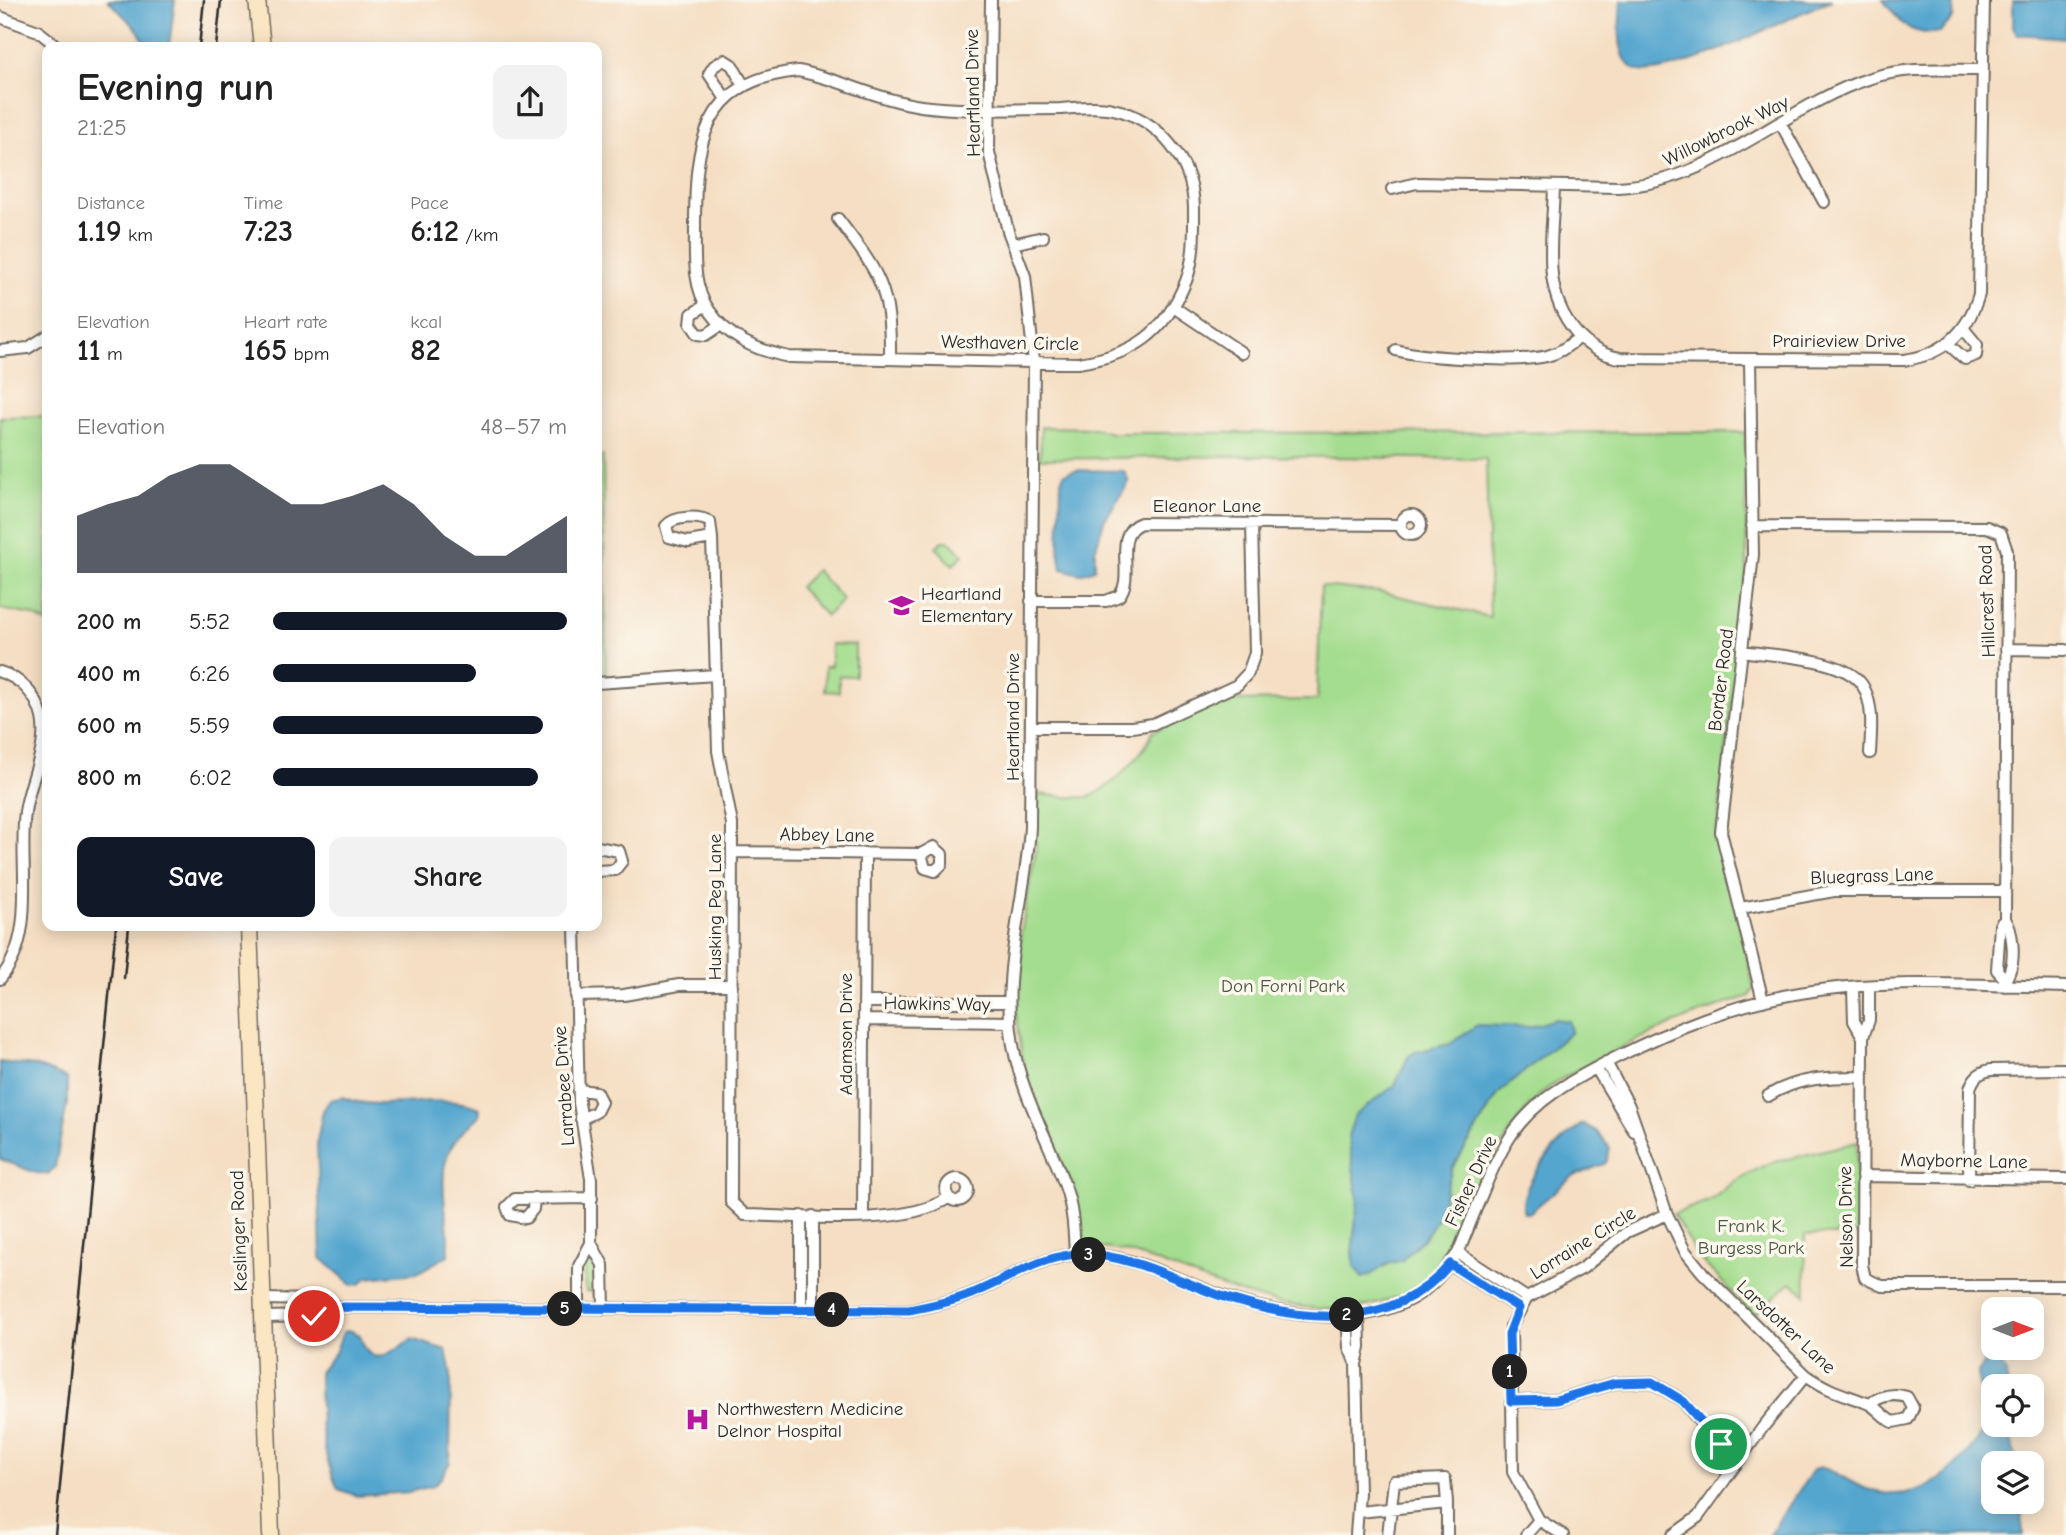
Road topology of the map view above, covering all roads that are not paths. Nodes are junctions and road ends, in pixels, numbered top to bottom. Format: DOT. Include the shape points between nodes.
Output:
graph roads {
  1 [pos="257,0"];
  2 [pos="1984,0"];
  3 [pos="991,2"];
  4 [pos="0,17"];
  5 [pos="51,42"];
  6 [pos="261,42"];
  7 [pos="1983,69"];
  8 [pos="744,86"];
  9 [pos="726,99"];
  10 [pos="1128,100"];
  11 [pos="988,109"];
  12 [pos="1124,112"];
  13 [pos="1781,124"];
  14 [pos="1554,186"];
  15 [pos="1392,189"];
  16 [pos="1824,202"];
  17 [pos="838,219"];
  18 [pos="1043,237"];
  19 [pos="1013,244"];
  20 [pos="706,305"];
  21 [pos="1175,308"];
  22 [pos="721,325"];
  23 [pos="1963,328"];
  24 [pos="1580,337"];
  25 [pos="42,339"];
  26 [pos="1948,344"];
  27 [pos="1396,350"];
  28 [pos="0,351"];
  29 [pos="1242,353"];
  30 [pos="890,358"];
  31 [pos="1750,359"];
  32 [pos="1034,362"];
  33 [pos="1252,524"];
  34 [pos="1401,525"];
  35 [pos="1752,526"];
  36 [pos="712,538"];
  37 [pos="1031,601"];
  38 [pos="2006,649"];
  39 [pos="2066,650"];
  40 [pos="1742,651"];
  41 [pos="0,672"];
  42 [pos="716,675"];
  43 [pos="602,683"];
  44 [pos="1031,727"];
  45 [pos="42,733"];
  46 [pos="42,744"];
  47 [pos="1870,753"];
  48 [pos="602,847"];
  49 [pos="733,852"];
  50 [pos="864,853"];
  51 [pos="921,854"];
  52 [pos="602,871"];
  53 [pos="2005,891"];
  54 [pos="1741,908"];
  55 [pos="249,931"];
  56 [pos="575,931"];
  57 [pos="0,979"];
  58 [pos="2005,983"];
  59 [pos="732,985"];
  60 [pos="1869,987"];
  61 [pos="2066,987"];
  62 [pos="1853,988"];
  63 [pos="576,996"];
  64 [pos="1763,1001"];
  65 [pos="864,1002"];
  66 [pos="1009,1002"];
  67 [pos="864,1020"];
  68 [pos="1010,1022"];
  69 [pos="1863,1037"];
  70 [pos="1606,1062"];
  71 [pos="1595,1068"];
  72 [pos="2066,1069"];
  73 [pos="1863,1077"];
  74 [pos="579,1090"];
  75 [pos="1768,1096"];
  76 [pos="581,1119"];
  77 [pos="1642,1140"];
  78 [pos="1862,1176"];
  79 [pos="2066,1179"];
  80 [pos="1969,1180"];
  81 [pos="534,1198"];
  82 [pos="592,1198"];
  83 [pos="948,1198"];
  84 [pos="1667,1214"];
  85 [pos="801,1216"];
  86 [pos="813,1216"];
  87 [pos="863,1216"];
  88 [pos="591,1243"];
  89 [pos="1458,1253"];
  90 [pos="1075,1254"];
  91 [pos="1450,1264"];
  92 [pos="2066,1286"];
  93 [pos="1527,1298"];
  94 [pos="263,1299"];
  95 [pos="341,1307"];
  96 [pos="1519,1308"];
  97 [pos="579,1309"];
  98 [pos="604,1309"];
  99 [pos="800,1310"];
  100 [pos="813,1310"];
  101 [pos="1353,1315"];
  102 [pos="264,1317"];
  103 [pos="1806,1375"];
  104 [pos="1511,1401"];
  105 [pos="1870,1404"];
  106 [pos="1740,1457"];
  107 [pos="1447,1503"];
  108 [pos="1390,1508"];
  109 [pos="1359,1512"];
  110 [pos="1539,1520"];
  111 [pos="271,1535"];
  112 [pos="1356,1535"];
  113 [pos="1388,1535"];
  114 [pos="1447,1535"];
  115 [pos="1525,1535"];
  116 [pos="1562,1535"];
  117 [pos="1673,1535"];
  1 -- 6 [label="main road"];
  2 -- 7 [label="street, Prairieview Drive"];
  3 -- 11 [label="street, Heartland Drive"];
  4 -- 5 [label="street"];
  7 -- 13 [label="street, Willowbrook Way" via="1880,76 1844,89"];
  7 -- 23 [label="street, Prairieview Drive" via="1981,275 1974,310"];
  8 -- 9 [label="street, Westhaven Circle"];
  8 -- 9 [label="street" via="732,65 724,60 713,66 709,74"];
  8 -- 11 [label="street, Westhaven Circle" via="771,74 798,71 921,106"];
  9 -- 20 [label="street, Westhaven Circle" via="701,142 695,192 694,267"];
  10 -- 12 [label="street"];
  11 -- 12 [label="street, Westhaven Circle" via="1111,108"];
  11 -- 19 [label="street, Heartland Drive" via="989,152"];
  12 -- 21 [label="street, Westhaven Circle" via="1170,143 1194,193 1190,271"];
  13 -- 14 [label="street, Willowbrook Way" via="1670,179 1636,186"];
  13 -- 16 [label="street"];
  14 -- 15 [label="street, Willowbrook Way" via="1417,183"];
  14 -- 24 [label="street, Prairieview Drive" via="1553,289 1559,309"];
  17 -- 30 [label="street" via="885,289 891,318"];
  18 -- 19 [label="street"];
  19 -- 32 [label="street, Heartland Drive" via="1025,276"];
  20 -- 22 [label="street, Westhaven Circle"];
  20 -- 22 [label="street" via="692,314 691,324 698,334 706,335"];
  21 -- 29 [label="street"];
  21 -- 32 [label="street, Westhaven Circle" via="1156,331 1115,355 1078,363"];
  22 -- 30 [label="street, Westhaven Circle" via="741,342 789,357"];
  23 -- 26 [label="street, Prairieview Drive"];
  23 -- 26 [label="street" via="1977,345 1976,355 1965,359"];
  24 -- 27 [label="street" via="1558,353 1535,358 1418,357"];
  24 -- 31 [label="street, Prairieview Drive" via="1610,356"];
  25 -- 28 [label="street" via="29,348"];
  26 -- 31 [label="street, Prairieview Drive" via="1931,354 1904,360"];
  30 -- 32 [label="street, Westhaven Circle"];
  31 -- 35 [label="street, Border Road"];
  32 -- 37 [label="street, Heartland Drive"];
  33 -- 34 [label="street, Eleanor Lane"];
  33 -- 37 [label="street, Eleanor Lane" via="1135,525 1126,539 1126,582 1119,596 1106,601"];
  33 -- 44 [label="street" via="1255,653 1243,680 1226,692 1145,726"];
  35 -- 38 [label="street, Hillcrest Road" via="1995,528 2006,540"];
  35 -- 40 [label="street, Border Road"];
  36 -- 42 [label="street, Husking Peg Lane"];
  37 -- 44 [label="street, Heartland Drive"];
  38 -- 39 [label="street"];
  38 -- 53 [label="street, Hillcrest Road"];
  40 -- 47 [label="street" via="1825,663 1847,671 1864,687 1872,720"];
  40 -- 54 [label="street, Border Road" via="1721,832"];
  41 -- 45 [label="street" via="27,688 38,703"];
  42 -- 43 [label="street"];
  42 -- 49 [label="street, Husking Peg Lane" via="718,751 732,816"];
  44 -- 66 [label="street, Heartland Drive" via="1029,846 1011,954"];
  46 -- 57 [label="street" via="24,814 26,871 18,944"];
  48 -- 52 [label="street" via="620,851 622,861 615,870"];
  49 -- 50 [label="street, Abbey Lane"];
  49 -- 59 [label="street, Husking Peg Lane"];
  50 -- 51 [label="street, Abbey Lane"];
  50 -- 65 [label="street, Adamson Drive"];
  53 -- 54 [label="street, Bluegrass Lane" via="1834,891"];
  53 -- 58 [label="street, Hillcrest Road" via="2011,945 2011,970"];
  54 -- 64 [label="street, Border Road"];
  55 -- 94 [label="main road, Keslinger Road"];
  56 -- 63 [label="street, Larrabee Drive"];
  58 -- 60 [label="street, Fisher Drive"];
  58 -- 61 [label="street, Fisher Drive"];
  59 -- 63 [label="street" via="679,985 624,995"];
  59 -- 85 [label="street, Husking Peg Lane" via="732,1202 745,1215"];
  60 -- 62 [label="street, Fisher Drive"];
  60 -- 69 [label="street, Nelson Drive" via="1869,1020"];
  62 -- 64 [label="street, Fisher Drive"];
  62 -- 69 [label="street, Nelson Drive" via="1854,1021"];
  63 -- 74 [label="street, Larrabee Drive"];
  64 -- 70 [label="street, Fisher Drive" via="1683,1025"];
  65 -- 66 [label="street, Hawkins Way"];
  65 -- 67 [label="street, Adamson Drive"];
  66 -- 68 [label="street, Heartland Drive"];
  67 -- 68 [label="street, Hawkins Way"];
  67 -- 87 [label="street, Adamson Drive"];
  68 -- 90 [label="street, Heartland Drive" via="1026,1093 1070,1202"];
  69 -- 73 [label="street, Nelson Drive"];
  70 -- 71 [label="street, Fisher Drive"];
  70 -- 77 [label="street, Larsdotter Lane"];
  71 -- 77 [label="street, Larsdotter Lane"];
  71 -- 89 [label="street, Fisher Drive" via="1562,1086 1510,1137"];
  72 -- 80 [label="street" via="1991,1070 1975,1078 1969,1089"];
  73 -- 75 [label="street" via="1820,1077"];
  73 -- 78 [label="street, Nelson Drive"];
  74 -- 76 [label="street, Larrabee Drive"];
  74 -- 76 [label="street" via="596,1092 601,1102 596,1112"];
  76 -- 82 [label="street, Larrabee Drive"];
  77 -- 84 [label="street, Larsdotter Lane"];
  78 -- 80 [label="street, Mayborne Lane"];
  78 -- 92 [label="street, Nelson Drive" via="1862,1265 1868,1282 1882,1286"];
  79 -- 80 [label="street, Mayborne Lane"];
  81 -- 82 [label="street"];
  82 -- 88 [label="street, Larrabee Drive"];
  83 -- 87 [label="street, Husking Peg Lane" via="904,1215"];
  84 -- 93 [label="street, Lorraine Circle" via="1627,1232 1583,1268"];
  84 -- 103 [label="street, Larsdotter Lane" via="1685,1251 1703,1273"];
  85 -- 86 [label="street, Husking Peg Lane"];
  85 -- 99 [label="street"];
  86 -- 87 [label="street, Husking Peg Lane"];
  86 -- 100 [label="street"];
  88 -- 97 [label="street, Larrabee Drive" via="579,1266"];
  88 -- 98 [label="street, Larrabee Drive" via="603,1265"];
  89 -- 91 [label="street, Fisher Drive"];
  89 -- 93 [label="street"];
  90 -- 100 [label="street" via="961,1298 923,1307"];
  90 -- 101 [label="street, Fisher Drive" via="1132,1262 1259,1307 1299,1314"];
  91 -- 96 [label="street"];
  91 -- 101 [label="street, Fisher Drive" via="1415,1297 1385,1310"];
  93 -- 96 [label="street, Lorraine Circle"];
  94 -- 95 [label="street" via="316,1300"];
  94 -- 102 [label="main road, Keslinger Road"];
  95 -- 97 [label="street"];
  95 -- 102 [label="street" via="314,1316"];
  96 -- 104 [label="street, Lorraine Circle" via="1509,1334"];
  97 -- 98 [label="street"];
  98 -- 99 [label="street"];
  99 -- 100 [label="street"];
  101 -- 109 [label="street" via="1360,1347 1356,1364"];
  102 -- 111 [label="main road, Keslinger Road"];
  103 -- 105 [label="street, Larsdotter Lane" via="1838,1395"];
  103 -- 106 [label="street"];
  104 -- 106 [label="street" via="1556,1400 1615,1383 1652,1382 1683,1401 1711,1436"];
  104 -- 110 [label="street, Lorraine Circle" via="1513,1472"];
  106 -- 117 [label="street" via="1698,1517"];
  107 -- 108 [label="street"];
  107 -- 108 [label="street" via="1445,1479 1394,1480"];
  107 -- 114 [label="street"];
  108 -- 109 [label="street"];
  108 -- 113 [label="street"];
  109 -- 112 [label="street"];
  110 -- 115 [label="street"];
  110 -- 116 [label="street, Lorraine Circle"];
}
